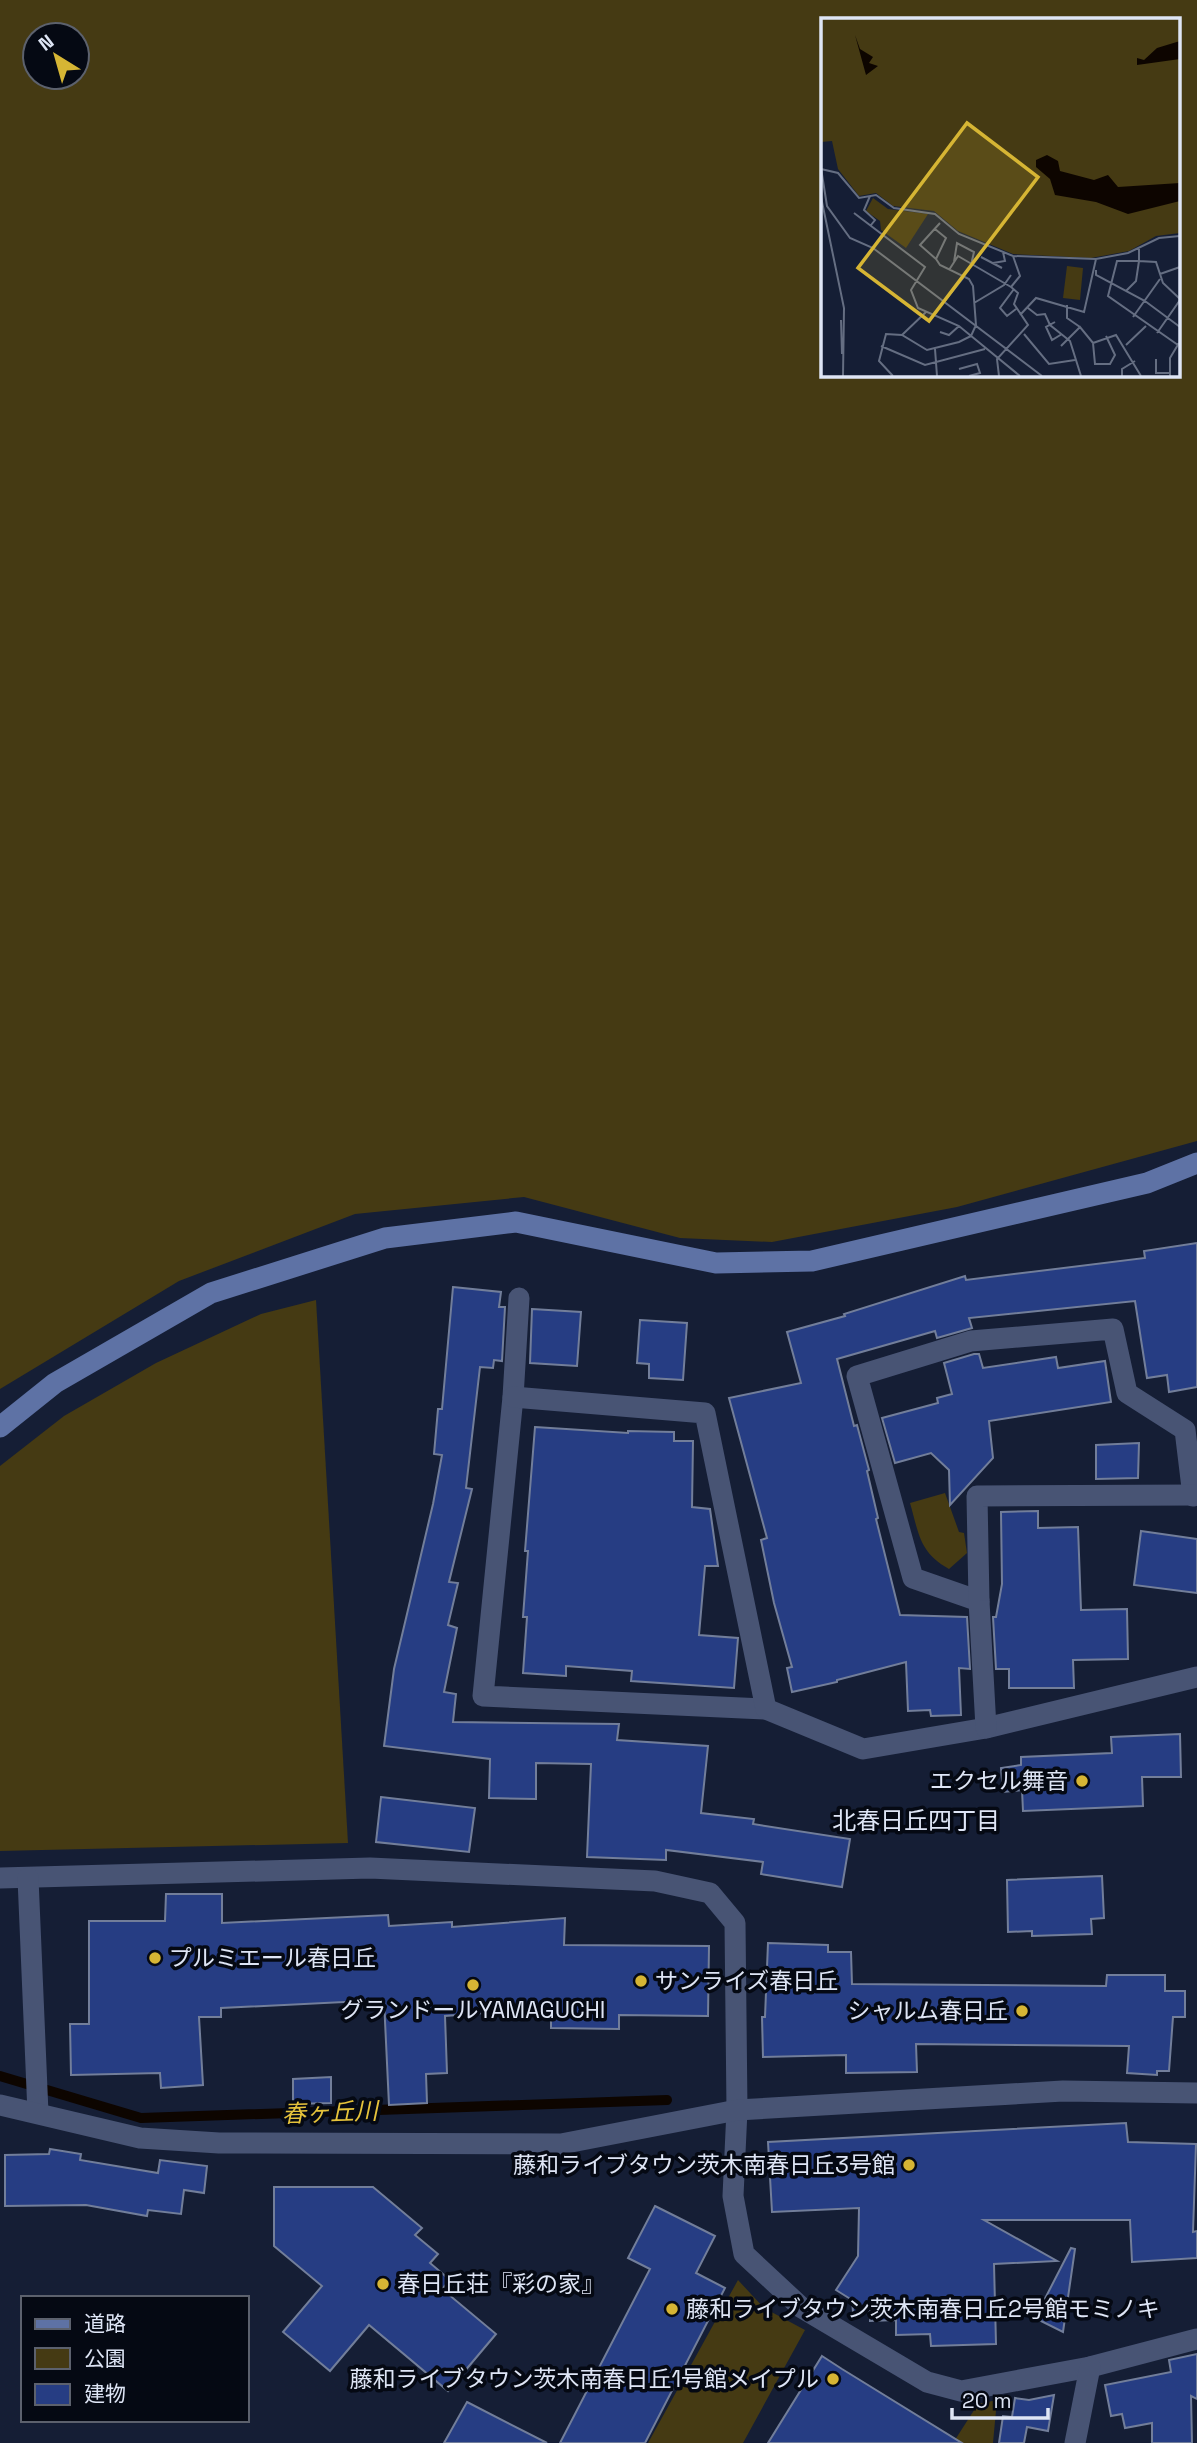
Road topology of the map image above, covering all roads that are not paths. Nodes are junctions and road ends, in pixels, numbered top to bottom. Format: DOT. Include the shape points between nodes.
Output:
graph roads {
  1 [pos="1197,1163"];
  2 [pos="519,1298"];
  3 [pos="513,1397"];
  4 [pos="0,1427"];
  5 [pos="1195,1495"];
  6 [pos="979,1601"];
  7 [pos="1197,1677"];
  8 [pos="766,1709"];
  9 [pos="986,1728"];
  10 [pos="0,1878"];
  11 [pos="28,1878"];
  12 [pos="1197,2093"];
  13 [pos="0,2105"];
  14 [pos="737,2109"];
  15 [pos="38,2113"];
  16 [pos="1197,2339"];
  17 [pos="1090,2367"];
  18 [pos="1075,2443"];
  1 -- 4 [label="street" via="1147,1182 812,1261 716,1263 516,1222 385,1238 211,1293 55,1383"];
  2 -- 3 [label="street"];
  3 -- 8 [label="street" via="705,1413"];
  3 -- 8 [label="street" via="483,1696"];
  5 -- 6 [label="street" via="977,1496"];
  5 -- 6 [label="street" via="1185,1430 1127,1394 1113,1329 971,1341 857,1376 913,1578"];
  6 -- 9 [label="street"];
  7 -- 9 [label="street"];
  8 -- 9 [label="street" via="863,1749"];
  10 -- 11 [label="street"];
  11 -- 14 [label="street" via="370,1867 655,1881 710,1893 735,1923"];
  11 -- 15 [label="street"];
  12 -- 14 [label="street" via="1063,2091"];
  13 -- 15 [label="street"];
  14 -- 15 [label="street" via="561,2144 219,2143 140,2138"];
  14 -- 17 [label="street" via="733,2196 744,2254 802,2308 927,2382 961,2391"];
  16 -- 17 [label="street"];
  17 -- 18 [label="street"];
}
